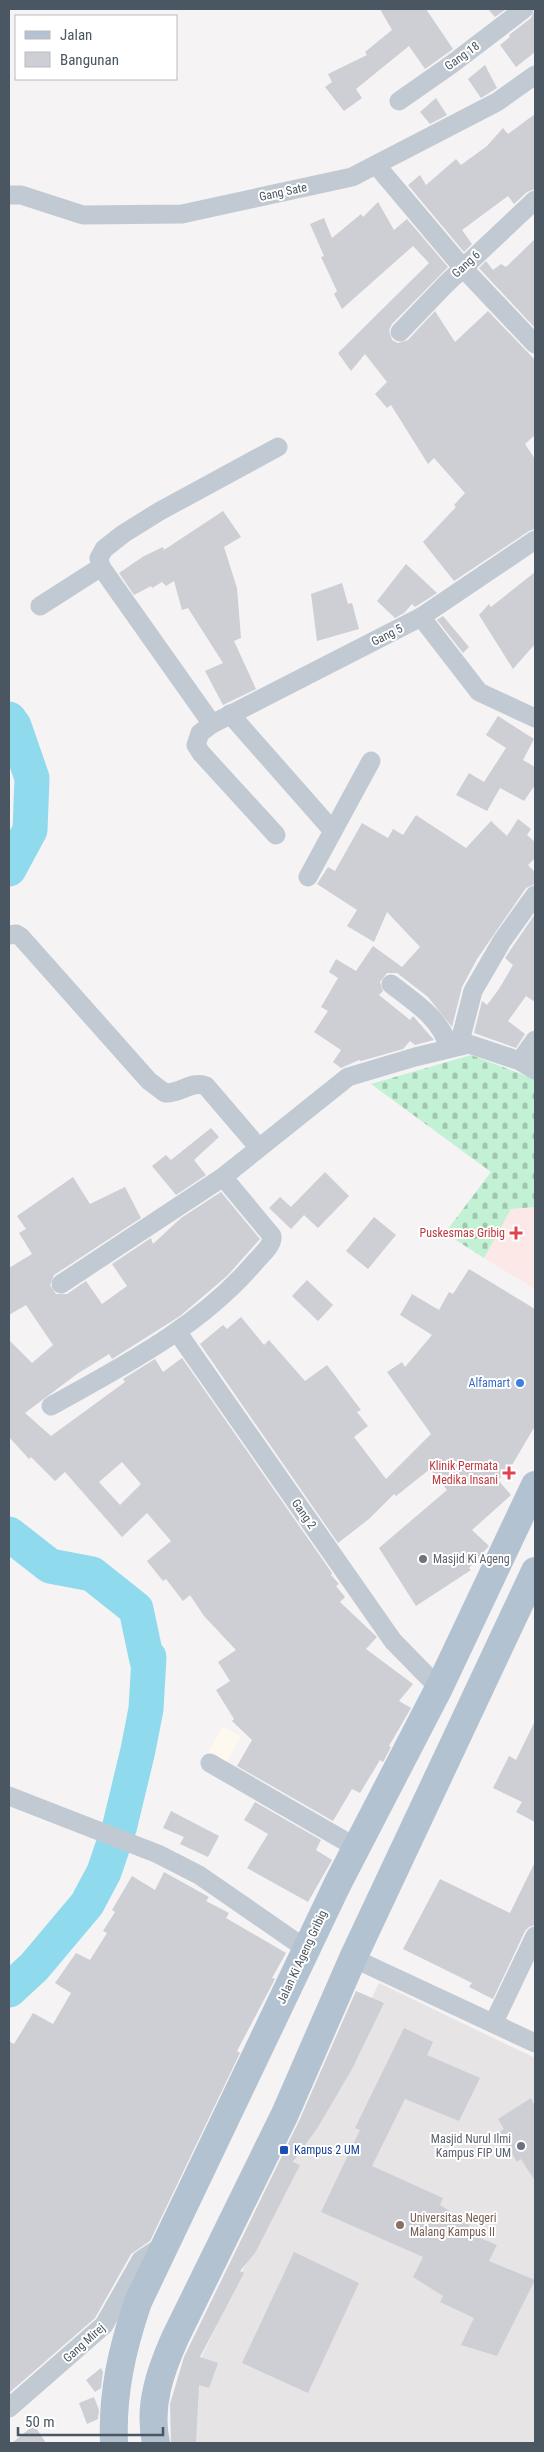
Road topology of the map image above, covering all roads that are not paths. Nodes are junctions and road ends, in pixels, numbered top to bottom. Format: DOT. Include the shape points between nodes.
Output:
graph roads {
  1 [pos="524,9"];
  2 [pos="535,75"];
  3 [pos="399,100"];
  4 [pos="377,166"];
  5 [pos="9,195"];
  6 [pos="535,200"];
  7 [pos="463,268"];
  8 [pos="400,332"];
  9 [pos="535,344"];
  10 [pos="278,447"];
  11 [pos="535,540"];
  12 [pos="101,567"];
  13 [pos="40,606"];
  14 [pos="421,617"];
  15 [pos="230,714"];
  16 [pos="535,718"];
  17 [pos="212,724"];
  18 [pos="371,761"];
  19 [pos="333,831"];
  20 [pos="276,835"];
  21 [pos="308,877"];
  22 [pos="535,895"];
  23 [pos="9,935"];
  24 [pos="391,984"];
  25 [pos="535,1040"];
  26 [pos="454,1047"];
  27 [pos="528,1066"];
  28 [pos="259,1148"];
  29 [pos="223,1176"];
  30 [pos="61,1284"];
  31 [pos="178,1333"];
  32 [pos="51,1406"];
  33 [pos="535,1485"];
  34 [pos="535,1571"];
  35 [pos="439,1688"];
  36 [pos="405,1753"];
  37 [pos="210,1763"];
  38 [pos="441,1772"];
  39 [pos="9,1796"];
  40 [pos="357,1848"];
  41 [pos="535,1936"];
  42 [pos="306,1949"];
  43 [pos="353,1958"];
  44 [pos="494,2022"];
  45 [pos="535,2043"];
  46 [pos="165,2245"];
  47 [pos="9,2408"];
  48 [pos="114,2443"];
  49 [pos="156,2443"];
  1 -- 3 [label="street, Gang 18"];
  2 -- 4 [label="street, Gang Sate" via="497,102"];
  4 -- 5 [label="street, Gang Sate" via="352,177 182,214 83,215 21,195"];
  4 -- 7 [label="street"];
  6 -- 7 [label="street, Gang 6"];
  7 -- 8 [label="street, Gang 6"];
  7 -- 9 [label="street"];
  10 -- 12 [label="street" via="123,534 104,549"];
  11 -- 14 [label="street, Gang 5"];
  12 -- 13 [label="street"];
  12 -- 17 [label="street"];
  14 -- 15 [label="street, Gang 5"];
  14 -- 16 [label="street" via="479,692"];
  15 -- 17 [label="street, Gang 5"];
  15 -- 19 [label="street"];
  17 -- 20 [label="street" via="205,728 196,745"];
  18 -- 19 [label="street"];
  19 -- 21 [label="street"];
  22 -- 26 [label="street" via="502,941 473,991"];
  23 -- 28 [label="street" via="21,936 149,1081 166,1093 179,1092 197,1084 206,1086"];
  24 -- 26 [label="street" via="432,1018"];
  25 -- 27 [label="street"];
  26 -- 27 [label="street" via="477,1045"];
  26 -- 28 [label="street" via="345,1078"];
  28 -- 29 [label="street"];
  29 -- 30 [label="street"];
  29 -- 31 [label="street" via="272,1240 243,1276"];
  31 -- 32 [label="street"];
  31 -- 35 [label="street, Gang 2" via="393,1641"];
  33 -- 35 [label="main road, Jalan Ki Ageng Gribig"];
  34 -- 38 [label="main road"];
  35 -- 36 [label="main road, Jalan Ki Ageng Gribig"];
  36 -- 38 [label="main road"];
  36 -- 40 [label="main road, Jalan Ki Ageng Gribig"];
  37 -- 40 [label="street"];
  38 -- 43 [label="main road"];
  39 -- 42 [label="street" via="158,1854 198,1875"];
  40 -- 42 [label="main road, Jalan Ki Ageng Gribig"];
  41 -- 44 [label="street"];
  42 -- 46 [label="main road, Jalan Ki Ageng Gribig"];
  43 -- 44 [label="street"];
  43 -- 49 [label="main road" via="284,2114 161,2370 155,2393"];
  44 -- 45 [label="street"];
  46 -- 47 [label="street, Gang Mirej" via="141,2260 104,2325"];
  46 -- 48 [label="main road, Jalan Ki Ageng Gribig" via="138,2302 126,2339 112,2415"];
}
